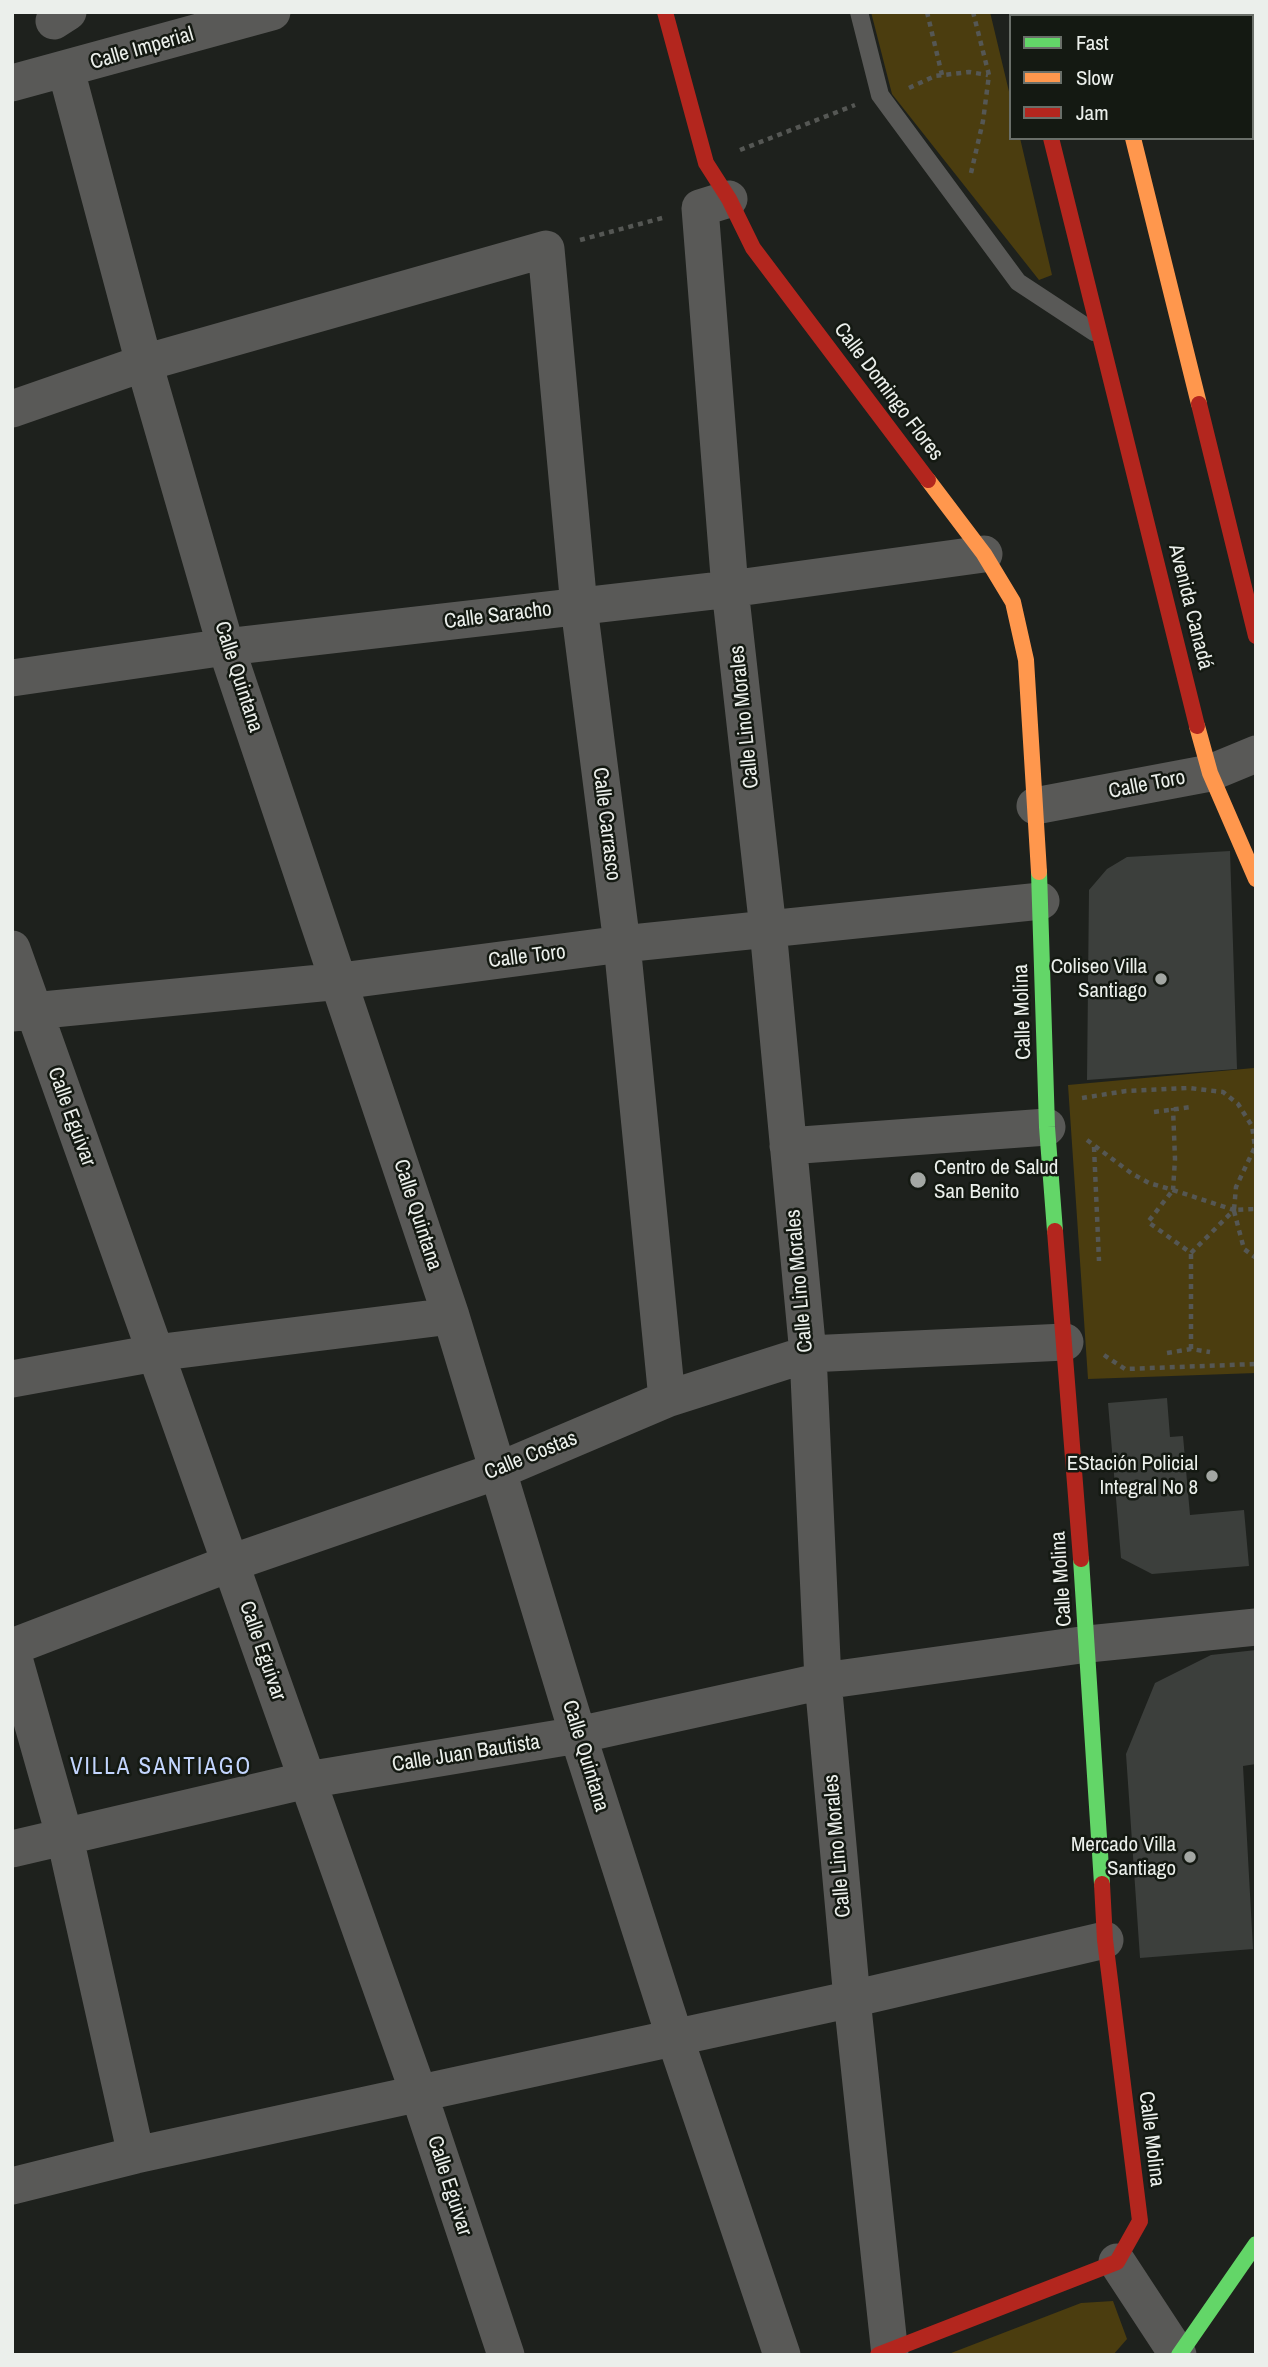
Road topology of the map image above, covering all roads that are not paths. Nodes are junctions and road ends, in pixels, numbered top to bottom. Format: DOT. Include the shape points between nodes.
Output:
graph roads {
  1 [pos="272,12"];
  2 [pos="665,12"];
  3 [pos="859,12"];
  4 [pos="66,70"];
  5 [pos="12,83"];
  6 [pos="1052,140"];
  7 [pos="1133,140"];
  8 [pos="715,204"];
  9 [pos="1102,338"];
  10 [pos="144,363"];
  11 [pos="12,409"];
  12 [pos="984,554"];
  13 [pos="730,589"];
  14 [pos="579,607"];
  15 [pos="1256,636"];
  16 [pos="226,647"];
  17 [pos="12,678"];
  18 [pos="1256,754"];
  19 [pos="1210,773"];
  20 [pos="1035,806"];
  21 [pos="1256,879"];
  22 [pos="1041,901"];
  23 [pos="768,929"];
  24 [pos="622,944"];
  25 [pos="12,949"];
  26 [pos="341,981"];
  27 [pos="22,1011"];
  28 [pos="1064,1130"];
  29 [pos="788,1146"];
  30 [pos="450,1316"];
  31 [pos="1082,1344"];
  32 [pos="155,1353"];
  33 [pos="808,1354"];
  34 [pos="12,1380"];
  35 [pos="667,1399"];
  36 [pos="500,1470"];
  37 [pos="231,1563"];
  38 [pos="1256,1627"];
  39 [pos="1088,1644"];
  40 [pos="12,1649"];
  41 [pos="823,1681"];
  42 [pos="578,1735"];
  43 [pos="307,1780"];
  44 [pos="65,1839"];
  45 [pos="12,1849"];
  46 [pos="1105,1940"];
  47 [pos="852,1999"];
  48 [pos="674,2038"];
  49 [pos="419,2094"];
  50 [pos="136,2155"];
  51 [pos="12,2186"];
  52 [pos="1256,2245"];
  53 [pos="1117,2262"];
  54 [pos="886,2353"];
  55 [pos="506,2355"];
  56 [pos="782,2355"];
  57 [pos="1178,2355"];
  1 -- 4 [label="street, Calle Imperial"];
  2 -- 8 [label="main road, Calle Domingo Flores"];
  3 -- 9 [label="lane" via="880,95 1018,282"];
  4 -- 5 [label="street, Calle Imperial"];
  4 -- 10 [label="street, Calle Quintana"];
  6 -- 9 [label="main road, Avenida Canadá"];
  7 -- 15 [label="main road"];
  8 -- 12 [label="main road, Calle Domingo Flores"];
  8 -- 13 [label="street, Calle Lino Morales"];
  9 -- 19 [label="main road, Avenida Canadá"];
  10 -- 11 [label="street"];
  10 -- 14 [label="street, Calle Carrasco" via="546,249"];
  10 -- 16 [label="street, Calle Quintana"];
  12 -- 13 [label="street, Calle Saracho"];
  12 -- 20 [label="main road, Calle Domingo Flores" via="1013,602 1026,660"];
  13 -- 14 [label="street, Calle Saracho"];
  13 -- 23 [label="street, Calle Lino Morales"];
  14 -- 16 [label="street, Calle Saracho"];
  14 -- 24 [label="street, Calle Carrasco"];
  16 -- 17 [label="street, Calle Saracho"];
  16 -- 26 [label="street, Calle Quintana"];
  18 -- 19 [label="street, Calle Toro"];
  19 -- 20 [label="street, Calle Toro"];
  19 -- 21 [label="main road, Avenida Canadá"];
  20 -- 22 [label="main road, Calle Molina"];
  22 -- 23 [label="street, Calle Toro"];
  22 -- 28 [label="main road, Calle Molina"];
  23 -- 24 [label="street, Calle Toro"];
  23 -- 29 [label="street, Calle Lino Morales"];
  24 -- 26 [label="street, Calle Toro"];
  24 -- 35 [label="street, Calle Carrasco"];
  25 -- 27 [label="street, Calle Eguivar"];
  26 -- 27 [label="street, Calle Toro"];
  26 -- 30 [label="street, Calle Quintana"];
  27 -- 32 [label="street, Calle Eguivar"];
  28 -- 29 [label="street"];
  28 -- 31 [label="main road, Calle Molina"];
  29 -- 33 [label="street, Calle Lino Morales"];
  30 -- 32 [label="street"];
  30 -- 36 [label="street, Calle Quintana"];
  31 -- 33 [label="street, Calle Costas"];
  31 -- 39 [label="main road, Calle Molina"];
  32 -- 34 [label="street"];
  32 -- 37 [label="street, Calle Eguivar"];
  33 -- 35 [label="street, Calle Costas"];
  33 -- 41 [label="street, Calle Lino Morales"];
  35 -- 36 [label="street, Calle Costas"];
  36 -- 37 [label="street, Calle Costas"];
  36 -- 42 [label="street, Calle Quintana"];
  37 -- 40 [label="street, Calle Costas"];
  37 -- 43 [label="street, Calle Eguivar"];
  38 -- 39 [label="street, Calle Juan Bautista"];
  39 -- 41 [label="street, Calle Juan Bautista"];
  39 -- 46 [label="main road, Calle Molina"];
  40 -- 44 [label="street"];
  41 -- 42 [label="street, Calle Juan Bautista"];
  41 -- 47 [label="street, Calle Lino Morales"];
  42 -- 43 [label="street, Calle Juan Bautista"];
  42 -- 48 [label="street, Calle Quintana"];
  43 -- 44 [label="street, Calle Juan Bautista"];
  43 -- 49 [label="street, Calle Eguivar"];
  44 -- 45 [label="street, Calle Juan Bautista"];
  44 -- 50 [label="street"];
  46 -- 47 [label="street"];
  46 -- 53 [label="main road, Calle Molina" via="1140,2221"];
  47 -- 48 [label="street"];
  47 -- 54 [label="street, Calle Lino Morales"];
  48 -- 49 [label="street"];
  48 -- 56 [label="street, Calle Quintana"];
  49 -- 50 [label="street"];
  49 -- 55 [label="street, Calle Eguivar"];
  50 -- 51 [label="street"];
  52 -- 57 [label="main road"];
  53 -- 54 [label="main road"];
  53 -- 57 [label="street"];
}
